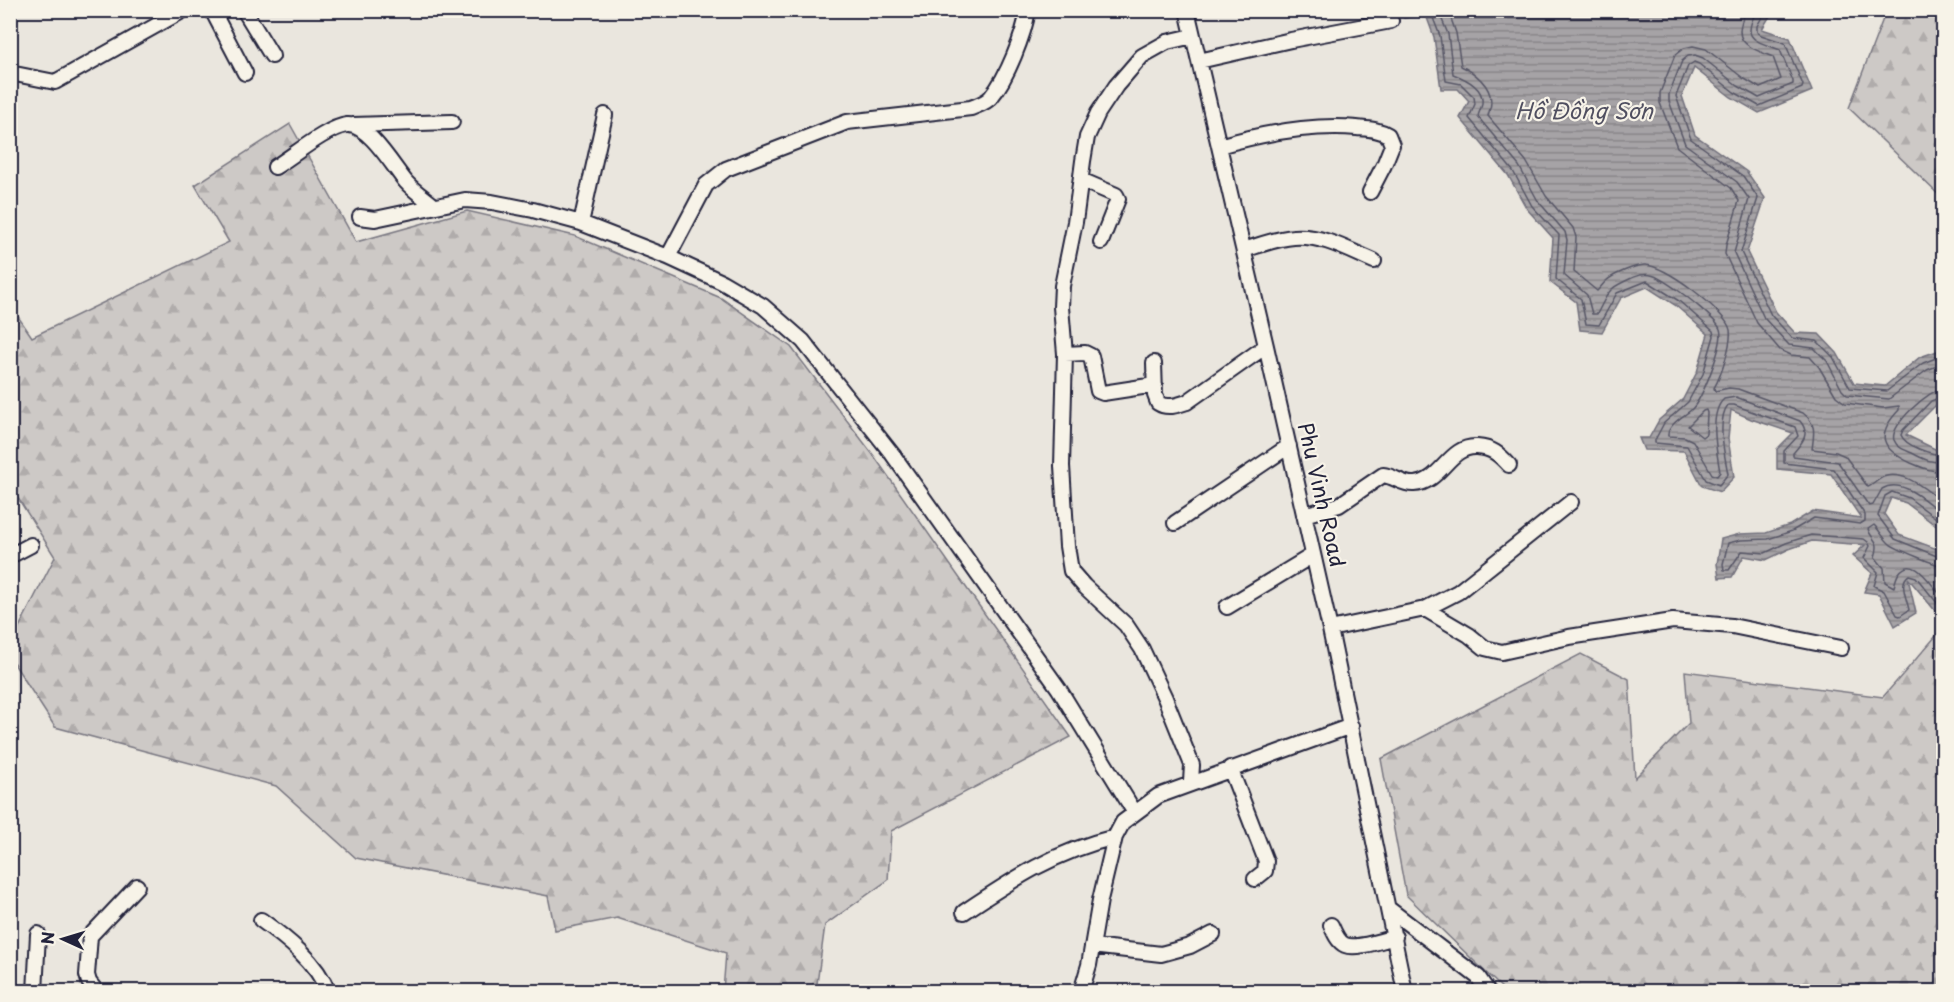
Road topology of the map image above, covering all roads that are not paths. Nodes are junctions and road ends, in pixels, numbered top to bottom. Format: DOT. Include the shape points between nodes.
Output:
graph roads {
  1 [pos="184,10"];
  2 [pos="212,10"];
  3 [pos="244,10"];
  4 [pos="1028,10"];
  5 [pos="1187,10"];
  6 [pos="1391,21"];
  7 [pos="1193,36"];
  8 [pos="272,56"];
  9 [pos="1199,61"];
  10 [pos="10,73"];
  11 [pos="245,74"];
  12 [pos="605,115"];
  13 [pos="452,122"];
  14 [pos="353,125"];
  15 [pos="1220,146"];
  16 [pos="275,167"];
  17 [pos="1081,180"];
  18 [pos="1370,192"];
  19 [pos="434,206"];
  20 [pos="360,217"];
  21 [pos="581,223"];
  22 [pos="1101,242"];
  23 [pos="1244,250"];
  24 [pos="668,257"];
  25 [pos="1374,261"];
  26 [pos="1266,346"];
  27 [pos="1065,354"];
  28 [pos="1154,363"];
  29 [pos="1155,385"];
  30 [pos="1289,446"];
  31 [pos="1509,465"];
  32 [pos="1571,502"];
  33 [pos="1304,515"];
  34 [pos="1175,523"];
  35 [pos="32,544"];
  36 [pos="1313,555"];
  37 [pos="10,556"];
  38 [pos="1227,607"];
  39 [pos="1425,609"];
  40 [pos="1330,629"];
  41 [pos="1841,648"];
  42 [pos="1351,726"];
  43 [pos="1230,768"];
  44 [pos="1191,782"];
  45 [pos="1135,813"];
  46 [pos="1115,837"];
  47 [pos="1255,879"];
  48 [pos="137,886"];
  49 [pos="1389,909"];
  50 [pos="964,912"];
  51 [pos="261,920"];
  52 [pos="1331,925"];
  53 [pos="38,934"];
  54 [pos="1214,934"];
  55 [pos="1395,937"];
  56 [pos="1092,946"];
  57 [pos="34,992"];
  58 [pos="97,992"];
  59 [pos="328,992"];
  60 [pos="1081,992"];
  61 [pos="1405,992"];
  62 [pos="1488,992"];
  1 -- 10 [label="street" via="55,82"];
  2 -- 11 [label="street"];
  3 -- 8 [label="street"];
  4 -- 24 [label="street" via="1025,30 999,86 982,104 847,122 726,169 706,185"];
  5 -- 7 [label="street, Phu Vinh Road"];
  6 -- 9 [label="street"];
  7 -- 9 [label="street, Phu Vinh Road"];
  7 -- 17 [label="street" via="1167,42 1142,56 1116,86 1087,137"];
  9 -- 15 [label="street, Phu Vinh Road"];
  12 -- 21 [label="street"];
  13 -- 14 [label="street"];
  14 -- 16 [label="street" via="336,128"];
  14 -- 19 [label="street" via="365,132 407,183"];
  15 -- 18 [label="street" via="1301,128 1376,129 1388,135 1392,146"];
  15 -- 23 [label="street, Phu Vinh Road"];
  17 -- 22 [label="street" via="1116,195 1118,200"];
  17 -- 27 [label="street" via="1062,286"];
  19 -- 20 [label="street" via="375,219"];
  19 -- 21 [label="street" via="465,200 492,202"];
  21 -- 24 [label="street"];
  23 -- 25 [label="street" via="1278,239 1306,237 1331,242"];
  23 -- 26 [label="street, Phu Vinh Road"];
  24 -- 45 [label="street" via="763,306 803,341 893,454 968,559 1059,689"];
  26 -- 29 [label="street" via="1187,402 1161,405 1156,400"];
  26 -- 30 [label="street, Phu Vinh Road"];
  27 -- 29 [label="street" via="1091,356 1095,385 1102,393"];
  27 -- 44 [label="street" via="1062,466 1071,571 1126,625 1142,649 1192,765"];
  28 -- 29 [label="street"];
  30 -- 33 [label="street, Phu Vinh Road"];
  30 -- 34 [label="street"];
  31 -- 33 [label="street" via="1494,451 1472,447 1457,453 1430,479 1416,484 1383,476 1339,505"];
  32 -- 39 [label="street" via="1458,592"];
  33 -- 36 [label="street, Phu Vinh Road"];
  35 -- 37 [label="street"];
  36 -- 38 [label="street"];
  36 -- 40 [label="street, Phu Vinh Road"];
  39 -- 40 [label="street"];
  39 -- 41 [label="street" via="1485,648 1502,652 1672,621 1732,627"];
  40 -- 42 [label="street, Phu Vinh Road"];
  42 -- 43 [label="street"];
  42 -- 49 [label="street, Phu Vinh Road"];
  43 -- 44 [label="street"];
  43 -- 47 [label="street" via="1266,861 1266,871"];
  44 -- 45 [label="street" via="1158,796"];
  45 -- 46 [label="street" via="1123,822"];
  46 -- 50 [label="street" via="1049,859"];
  46 -- 56 [label="street"];
  48 -- 58 [label="street" via="90,936 87,978"];
  49 -- 55 [label="street, Phu Vinh Road"];
  49 -- 62 [label="street" via="1478,977"];
  51 -- 59 [label="street" via="289,940"];
  52 -- 55 [label="street" via="1347,946"];
  53 -- 57 [label="street"];
  54 -- 56 [label="street" via="1161,954"];
  55 -- 61 [label="street, Phu Vinh Road"];
  56 -- 60 [label="street"];
}
